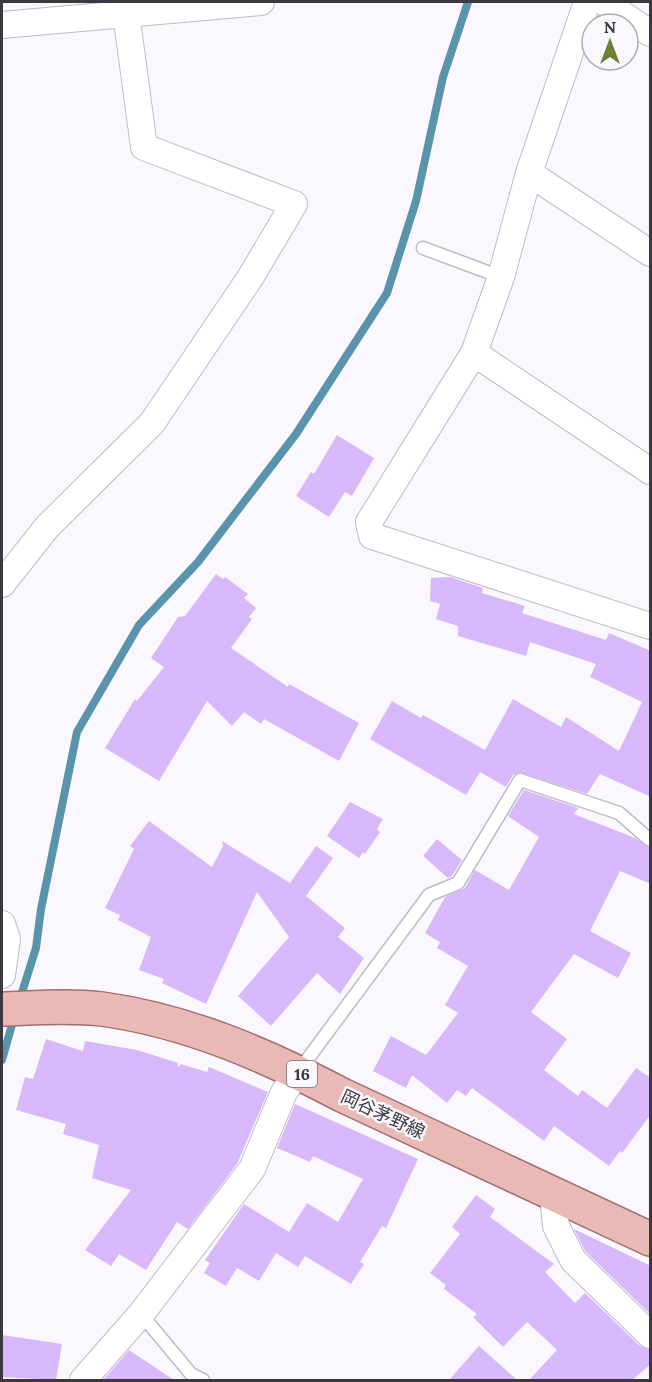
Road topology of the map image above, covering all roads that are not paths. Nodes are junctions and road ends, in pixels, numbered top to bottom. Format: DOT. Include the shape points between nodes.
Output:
graph roads {
  1 [pos="261,2"];
  2 [pos="587,2"];
  3 [pos="604,2"];
  4 [pos="210,3"];
  5 [pos="126,13"];
  6 [pos="11,17"];
  7 [pos="651,33"];
  8 [pos="529,173"];
  9 [pos="423,248"];
  10 [pos="651,253"];
  11 [pos="501,277"];
  12 [pos="474,353"];
  13 [pos="651,471"];
  14 [pos="2,584"];
  15 [pos="651,626"];
  16 [pos="651,840"];
  17 [pos="2,924"];
  18 [pos="2,975"];
  19 [pos="14,1009"];
  20 [pos="298,1072"];
  21 [pos="553,1194"];
  22 [pos="651,1239"];
  23 [pos="141,1314"];
  24 [pos="651,1335"];
  25 [pos="83,1380"];
  26 [pos="203,1380"];
  1 -- 4 [label="street"];
  2 -- 8 [label="street"];
  3 -- 7 [label="street"];
  4 -- 5 [label="street"];
  5 -- 6 [label="street"];
  5 -- 14 [label="street" via="144,147 294,204 250,278 152,423 47,527"];
  8 -- 10 [label="street"];
  8 -- 11 [label="street"];
  9 -- 11 [label="lane"];
  11 -- 12 [label="street"];
  12 -- 13 [label="street"];
  12 -- 15 [label="street" via="369,522 372,536"];
  16 -- 20 [label="lane" via="619,813 520,780 458,883 429,895"];
  17 -- 18 [label="street" via="8,939"];
  19 -- 20 [label="main road, 岡谷茅野線 / 16" via="100,1009 171,1023"];
  20 -- 21 [label="main road, 岡谷茅野線 / 16"];
  20 -- 23 [label="street" via="284,1092 252,1169"];
  21 -- 22 [label="main road, 岡谷茅野線 / 16"];
  21 -- 24 [label="street" via="556,1226 573,1260"];
  23 -- 25 [label="street"];
  23 -- 26 [label="lane" via="191,1374"];
}
